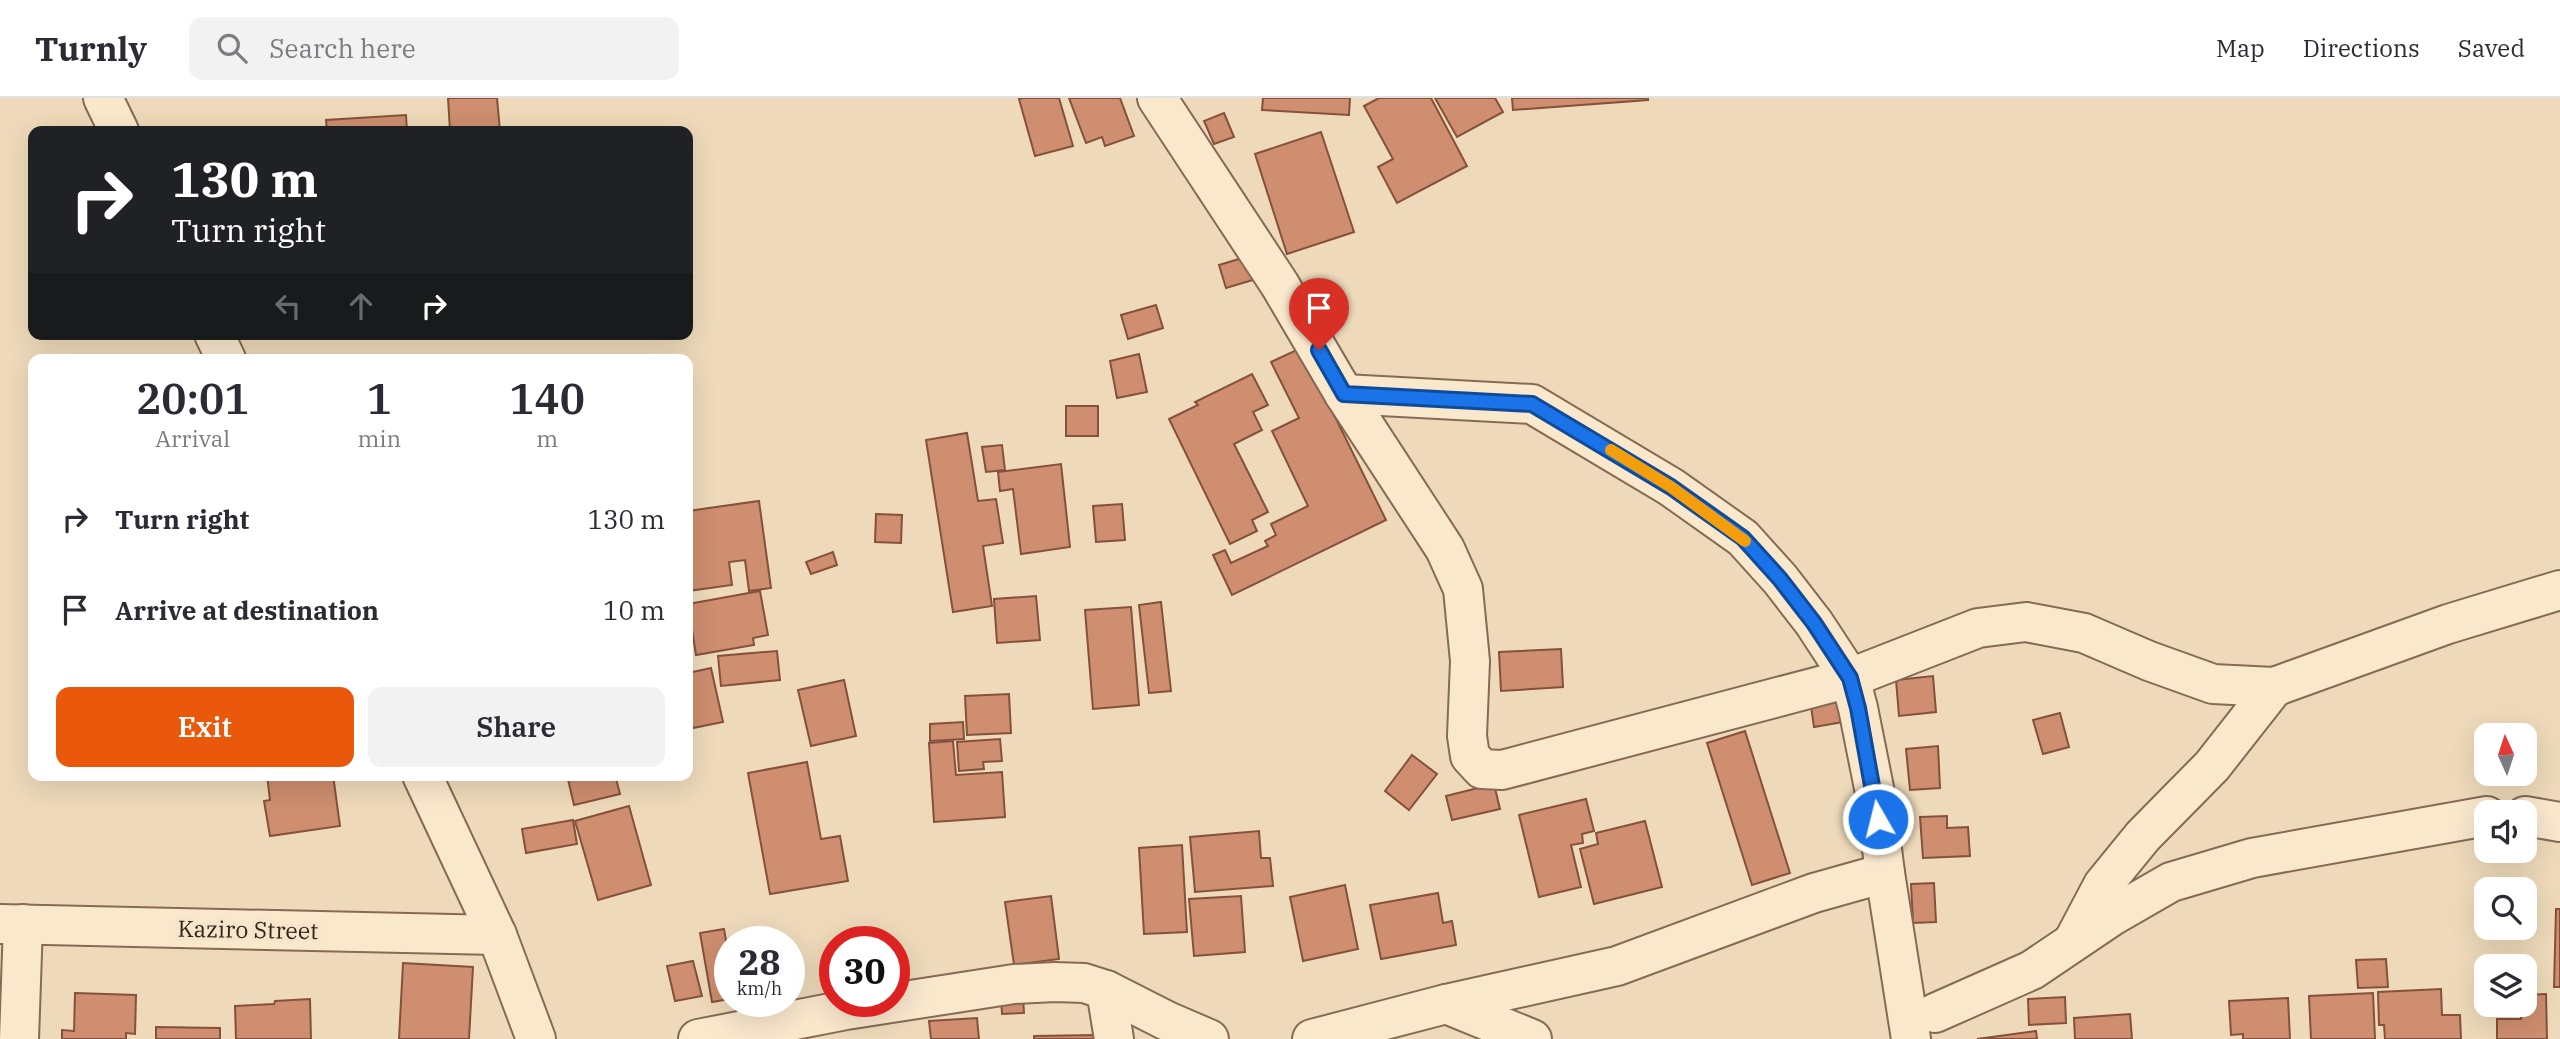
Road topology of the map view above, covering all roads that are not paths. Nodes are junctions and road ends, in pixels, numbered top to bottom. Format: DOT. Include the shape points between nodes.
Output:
graph roads {
  1 [pos="103,98"];
  2 [pos="1157,98"];
  3 [pos="117,126"];
  4 [pos="1344,394"];
  5 [pos="2560,590"];
  6 [pos="1850,678"];
  7 [pos="2274,687"];
  8 [pos="425,781"];
  9 [pos="2474,818"];
  10 [pos="2537,818"];
  11 [pos="2560,822"];
  12 [pos="1885,873"];
  13 [pos="12,924"];
  14 [pos="497,935"];
  15 [pos="2072,943"];
  16 [pos="1106,990"];
  17 [pos="1446,1004"];
  18 [pos="1923,1026"];
  19 [pos="19,1039"];
  20 [pos="536,1039"];
  21 [pos="698,1039"];
  22 [pos="1114,1039"];
  23 [pos="1209,1039"];
  24 [pos="1312,1039"];
  25 [pos="1532,1039"];
  1 -- 3 [label="street"];
  2 -- 4 [label="street" via="1280,285"];
  4 -- 6 [label="street" via="1532,404 1555,416 1671,487 1743,538 1814,623"];
  4 -- 6 [label="street" via="1446,549 1463,589 1470,662 1467,736 1470,756 1482,769 1502,770"];
  5 -- 7 [label="street" via="2448,624"];
  6 -- 7 [label="street" via="1978,628 2026,622 2084,633 2213,684"];
  6 -- 12 [label="street" via="1875,793"];
  7 -- 15 [label="street" via="2212,766 2143,836 2103,885"];
  8 -- 14 [label="street"];
  9 -- 15 [label="street" via="2252,858 2171,883"];
  10 -- 11 [label="street"];
  12 -- 17 [label="street" via="1814,893 1617,967"];
  12 -- 18 [label="street"];
  13 -- 14 [label="street, Kaziro Street"];
  13 -- 19 [label="street"];
  14 -- 20 [label="street"];
  15 -- 18 [label="street" via="2032,970"];
  16 -- 21 [label="street" via="1074,983 1014,984"];
  16 -- 22 [label="street"];
  16 -- 23 [label="street"];
  17 -- 24 [label="street"];
  17 -- 25 [label="street"];
}
